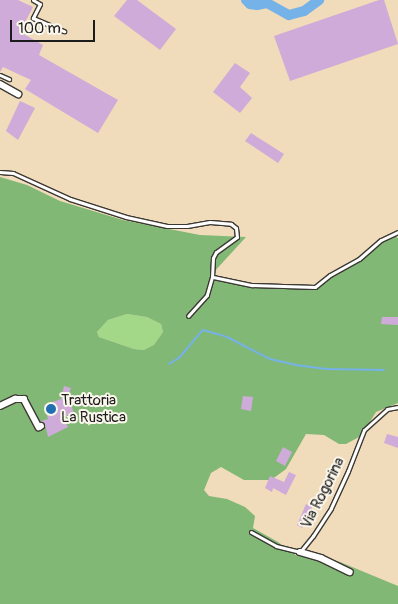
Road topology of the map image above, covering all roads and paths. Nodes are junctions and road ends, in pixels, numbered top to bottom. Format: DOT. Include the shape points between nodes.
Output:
graph roads {
  1 [pos="33,0"];
  2 [pos="64,31"];
  3 [pos="0,75"];
  4 [pos="9,79"];
  5 [pos="0,84"];
  6 [pos="18,94"];
  7 [pos="0,172"];
  8 [pos="398,232"];
  9 [pos="212,277"];
  10 [pos="188,316"];
  11 [pos="0,406"];
  12 [pos="398,407"];
  13 [pos="42,426"];
  14 [pos="251,532"];
  15 [pos="300,552"];
  16 [pos="350,572"];
  1 -- 2 [label="lane" via="40,4 33,18"];
  3 -- 4 [label="lane"];
  5 -- 6 [label="street"];
  7 -- 9 [label="lane" via="13,173 70,199 134,219 167,226 210,222 231,224 236,228 237,237 216,252"];
  8 -- 9 [label="lane" via="381,240 359,259 315,287 252,285"];
  9 -- 10 [label="lane" via="207,295"];
  11 -- 13 [label="street" via="15,399 24,399"];
  12 -- 15 [label="lane, Via Rogorina" via="387,410 364,430 331,508"];
  14 -- 15 [label="lane" via="276,546"];
  15 -- 16 [label="street"];
}
